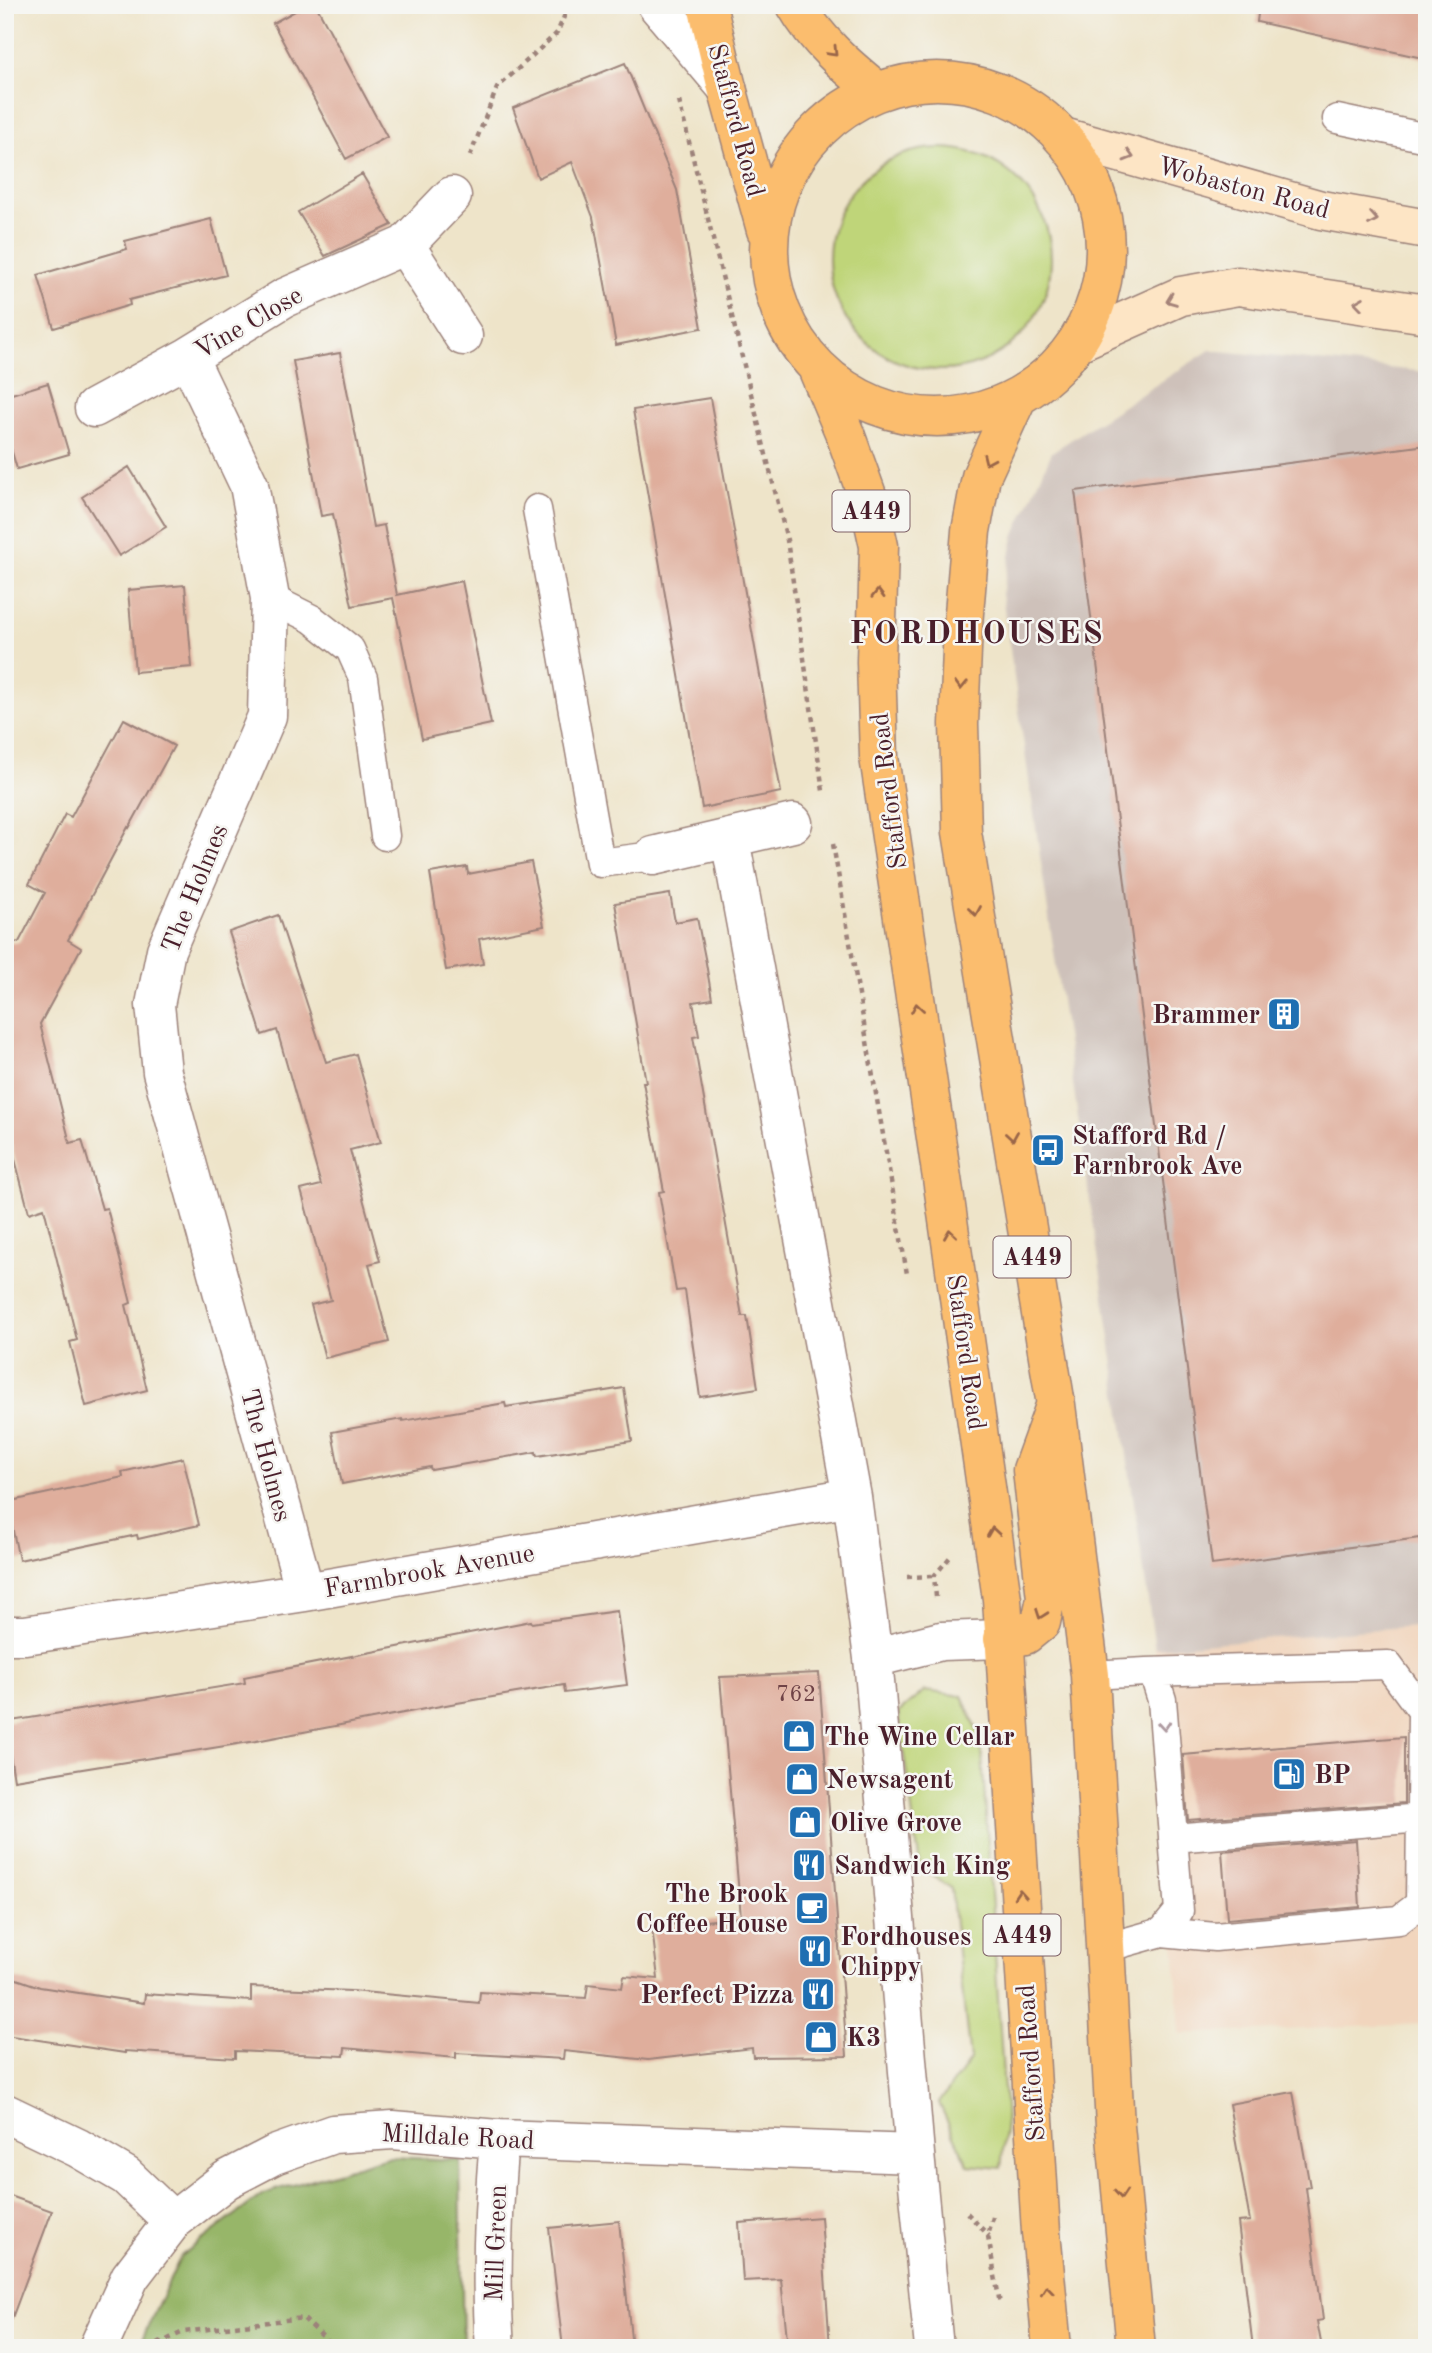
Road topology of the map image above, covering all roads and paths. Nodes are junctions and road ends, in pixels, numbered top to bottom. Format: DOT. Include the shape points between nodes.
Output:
graph roads {
  1 [pos="569,5"];
  2 [pos="657,5"];
  3 [pos="707,5"];
  4 [pos="796,5"];
  5 [pos="727,88"];
  6 [pos="877,91"];
  7 [pos="676,92"];
  8 [pos="1337,119"];
  9 [pos="1063,137"];
  10 [pos="1427,138"];
  11 [pos="452,196"];
  12 [pos="1427,229"];
  13 [pos="768,235"];
  14 [pos="405,245"];
  15 [pos="1427,314"];
  16 [pos="463,336"];
  17 [pos="1078,342"];
  18 [pos="188,357"];
  19 [pos="818,370"];
  20 [pos="1017,398"];
  21 [pos="93,408"];
  22 [pos="537,509"];
  23 [pos="270,598"];
  24 [pos="825,801"];
  25 [pos="793,823"];
  26 [pos="385,836"];
  27 [pos="730,839"];
  28 [pos="832,842"];
  29 [pos="653,856"];
  30 [pos="908,1278"];
  31 [pos="1056,1405"];
  32 [pos="852,1497"];
  33 [pos="956,1550"];
  34 [pos="305,1592"];
  35 [pos="5,1635"];
  36 [pos="1003,1639"];
  37 [pos="941,1641"];
  38 [pos="873,1658"];
  39 [pos="1146,1672"];
  40 [pos="1090,1675"];
  41 [pos="1422,1818"];
  42 [pos="1173,1838"];
  43 [pos="1162,1932"];
  44 [pos="1105,1948"];
  45 [pos="5,2113"];
  46 [pos="499,2139"];
  47 [pos="915,2154"];
  48 [pos="995,2211"];
  49 [pos="173,2221"];
  50 [pos="1001,2311"];
  51 [pos="98,2348"];
  52 [pos="149,2348"];
  53 [pos="335,2348"];
  54 [pos="495,2348"];
  55 [pos="934,2348"];
  56 [pos="1052,2348"];
  57 [pos="1136,2348"];
  1 -- 11 [label="path" via="557,33 497,88"];
  2 -- 5 [label="street"];
  3 -- 5 [label="highway, Stafford Road / A449"];
  4 -- 6 [label="highway, one-way" via="809,28"];
  5 -- 13 [label="highway, Stafford Road / A449"];
  6 -- 9 [label="highway, A449" via="916,81 957,81 997,91 1033,110"];
  6 -- 13 [label="highway, A449" via="835,114 801,147 778,189"];
  7 -- 24 [label="path" via="787,540"];
  8 -- 10 [label="lane"];
  9 -- 12 [label="street, Wobaston Road, one-way" via="1321,210"];
  9 -- 17 [label="highway, A449" via="1090,177 1104,223 1098,310"];
  11 -- 14 [label="street, Vine Close"];
  13 -- 19 [label="highway, A449" via="771,285 788,331"];
  14 -- 16 [label="street"];
  14 -- 18 [label="street, Vine Close" via="284,298"];
  15 -- 17 [label="street, one-way" via="1238,286 1181,296"];
  17 -- 20 [label="highway, A449" via="1054,370"];
  18 -- 21 [label="street, Vine Close"];
  18 -- 23 [label="street, The Holmes" via="249,485"];
  19 -- 20 [label="highway, A449" via="862,401 913,416 966,415"];
  36 -- 19 [label="highway, Stafford Road / A449, one-way" via="1002,1599 879,757 879,546 869,501"];
  20 -- 31 [label="highway, A449, one-way" via="981,477 971,531 959,724 962,832"];
  22 -- 29 [label="lane" via="600,863"];
  23 -- 26 [label="lane" via="312,619 350,649 363,678"];
  23 -- 34 [label="street, The Holmes" via="267,716 166,950 155,1005 162,1072"];
  25 -- 27 [label="street"];
  27 -- 29 [label="street"];
  27 -- 32 [label="street"];
  28 -- 30 [label="path"];
  31 -- 36 [label="highway, one-way" via="1032,1470 1046,1598 1041,1622 1025,1635"];
  31 -- 40 [label="highway, A449"];
  32 -- 34 [label="street, Farmbrook Avenue"];
  32 -- 38 [label="street"];
  33 -- 37 [label="path" via="934,1576"];
  34 -- 35 [label="street, Farmbrook Avenue"];
  36 -- 37 [label="street"];
  56 -- 36 [label="highway, Stafford Road / A449, one-way"];
  37 -- 38 [label="street"];
  38 -- 47 [label="street"];
  39 -- 40 [label="lane"];
  39 -- 41 [label="lane" via="1388,1665 1422,1711"];
  39 -- 42 [label="lane, one-way" via="1154,1675 1162,1700"];
  40 -- 44 [label="highway, A449"];
  41 -- 42 [label="lane"];
  41 -- 43 [label="lane" via="1420,1904 1399,1920 1215,1937"];
  42 -- 43 [label="lane" via="1180,1911"];
  43 -- 44 [label="lane"];
  44 -- 57 [label="highway, A449, one-way" via="1115,2126"];
  45 -- 49 [label="street" via="126,2176"];
  46 -- 47 [label="street, Milldale Road"];
  46 -- 49 [label="street, Milldale Road" via="393,2130 333,2134 274,2155 226,2180"];
  46 -- 54 [label="street, Mill Green" via="493,2216"];
  47 -- 55 [label="street"];
  48 -- 50 [label="path" via="988,2236"];
  49 -- 51 [label="street, Milldale Road" via="130,2277"];
  52 -- 53 [label="path" via="183,2332 303,2318"];
}
